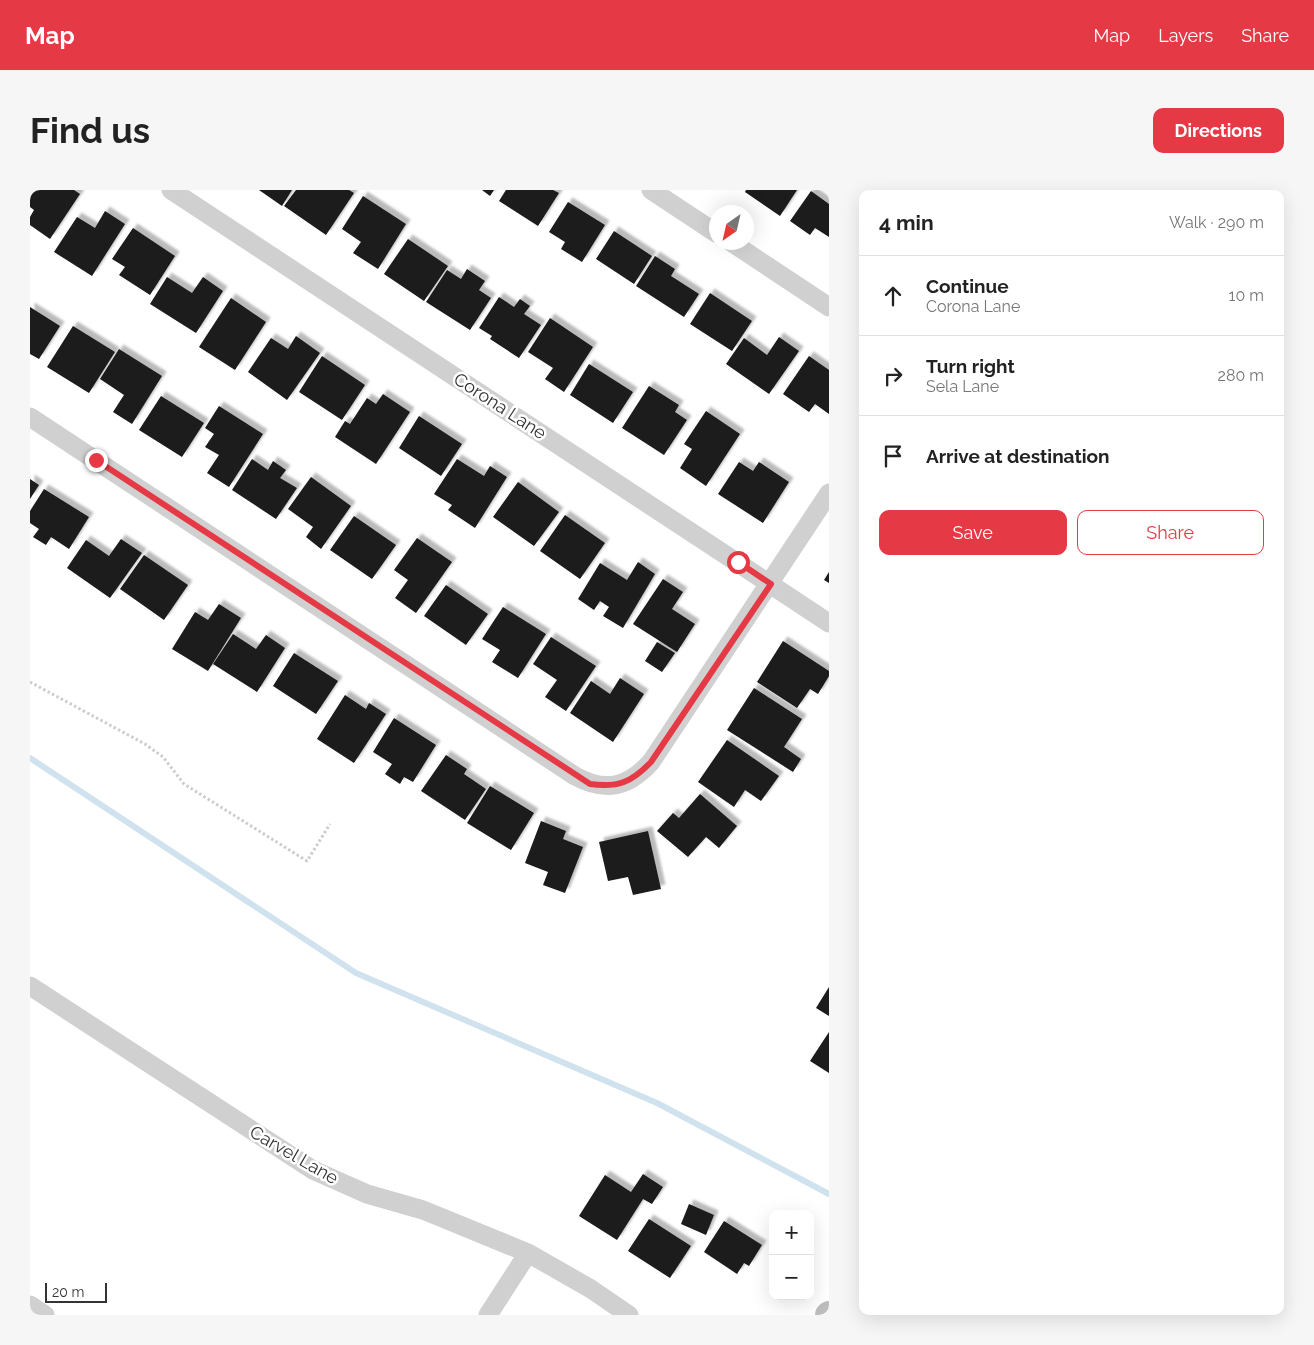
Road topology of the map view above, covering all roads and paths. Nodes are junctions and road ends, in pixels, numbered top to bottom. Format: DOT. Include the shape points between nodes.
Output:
graph roads {
  1 [pos="171,190"];
  2 [pos="651,190"];
  3 [pos="709,228"];
  4 [pos="743,250"];
  5 [pos="829,307"];
  6 [pos="30,417"];
  7 [pos="829,493"];
  8 [pos="771,584"];
  9 [pos="829,623"];
  10 [pos="30,682"];
  11 [pos="330,824"];
  12 [pos="30,986"];
  13 [pos="528,1253"];
  14 [pos="30,1305"];
  15 [pos="45,1315"];
  16 [pos="488,1315"];
  17 [pos="629,1315"];
  1 -- 8 [label="street, Corona Lane"];
  2 -- 3 [label="street"];
  4 -- 5 [label="street"];
  6 -- 8 [label="street" via="590,784 603,786 626,782 651,762"];
  7 -- 8 [label="street"];
  8 -- 9 [label="street, Corona Lane"];
  10 -- 11 [label="path" via="145,744 162,757 184,784 307,861"];
  12 -- 13 [label="street, Carvel Lane" via="312,1170 367,1194 423,1210"];
  13 -- 16 [label="street"];
  13 -- 17 [label="street, Carvel Lane"];
  14 -- 15 [label="street"];
}
